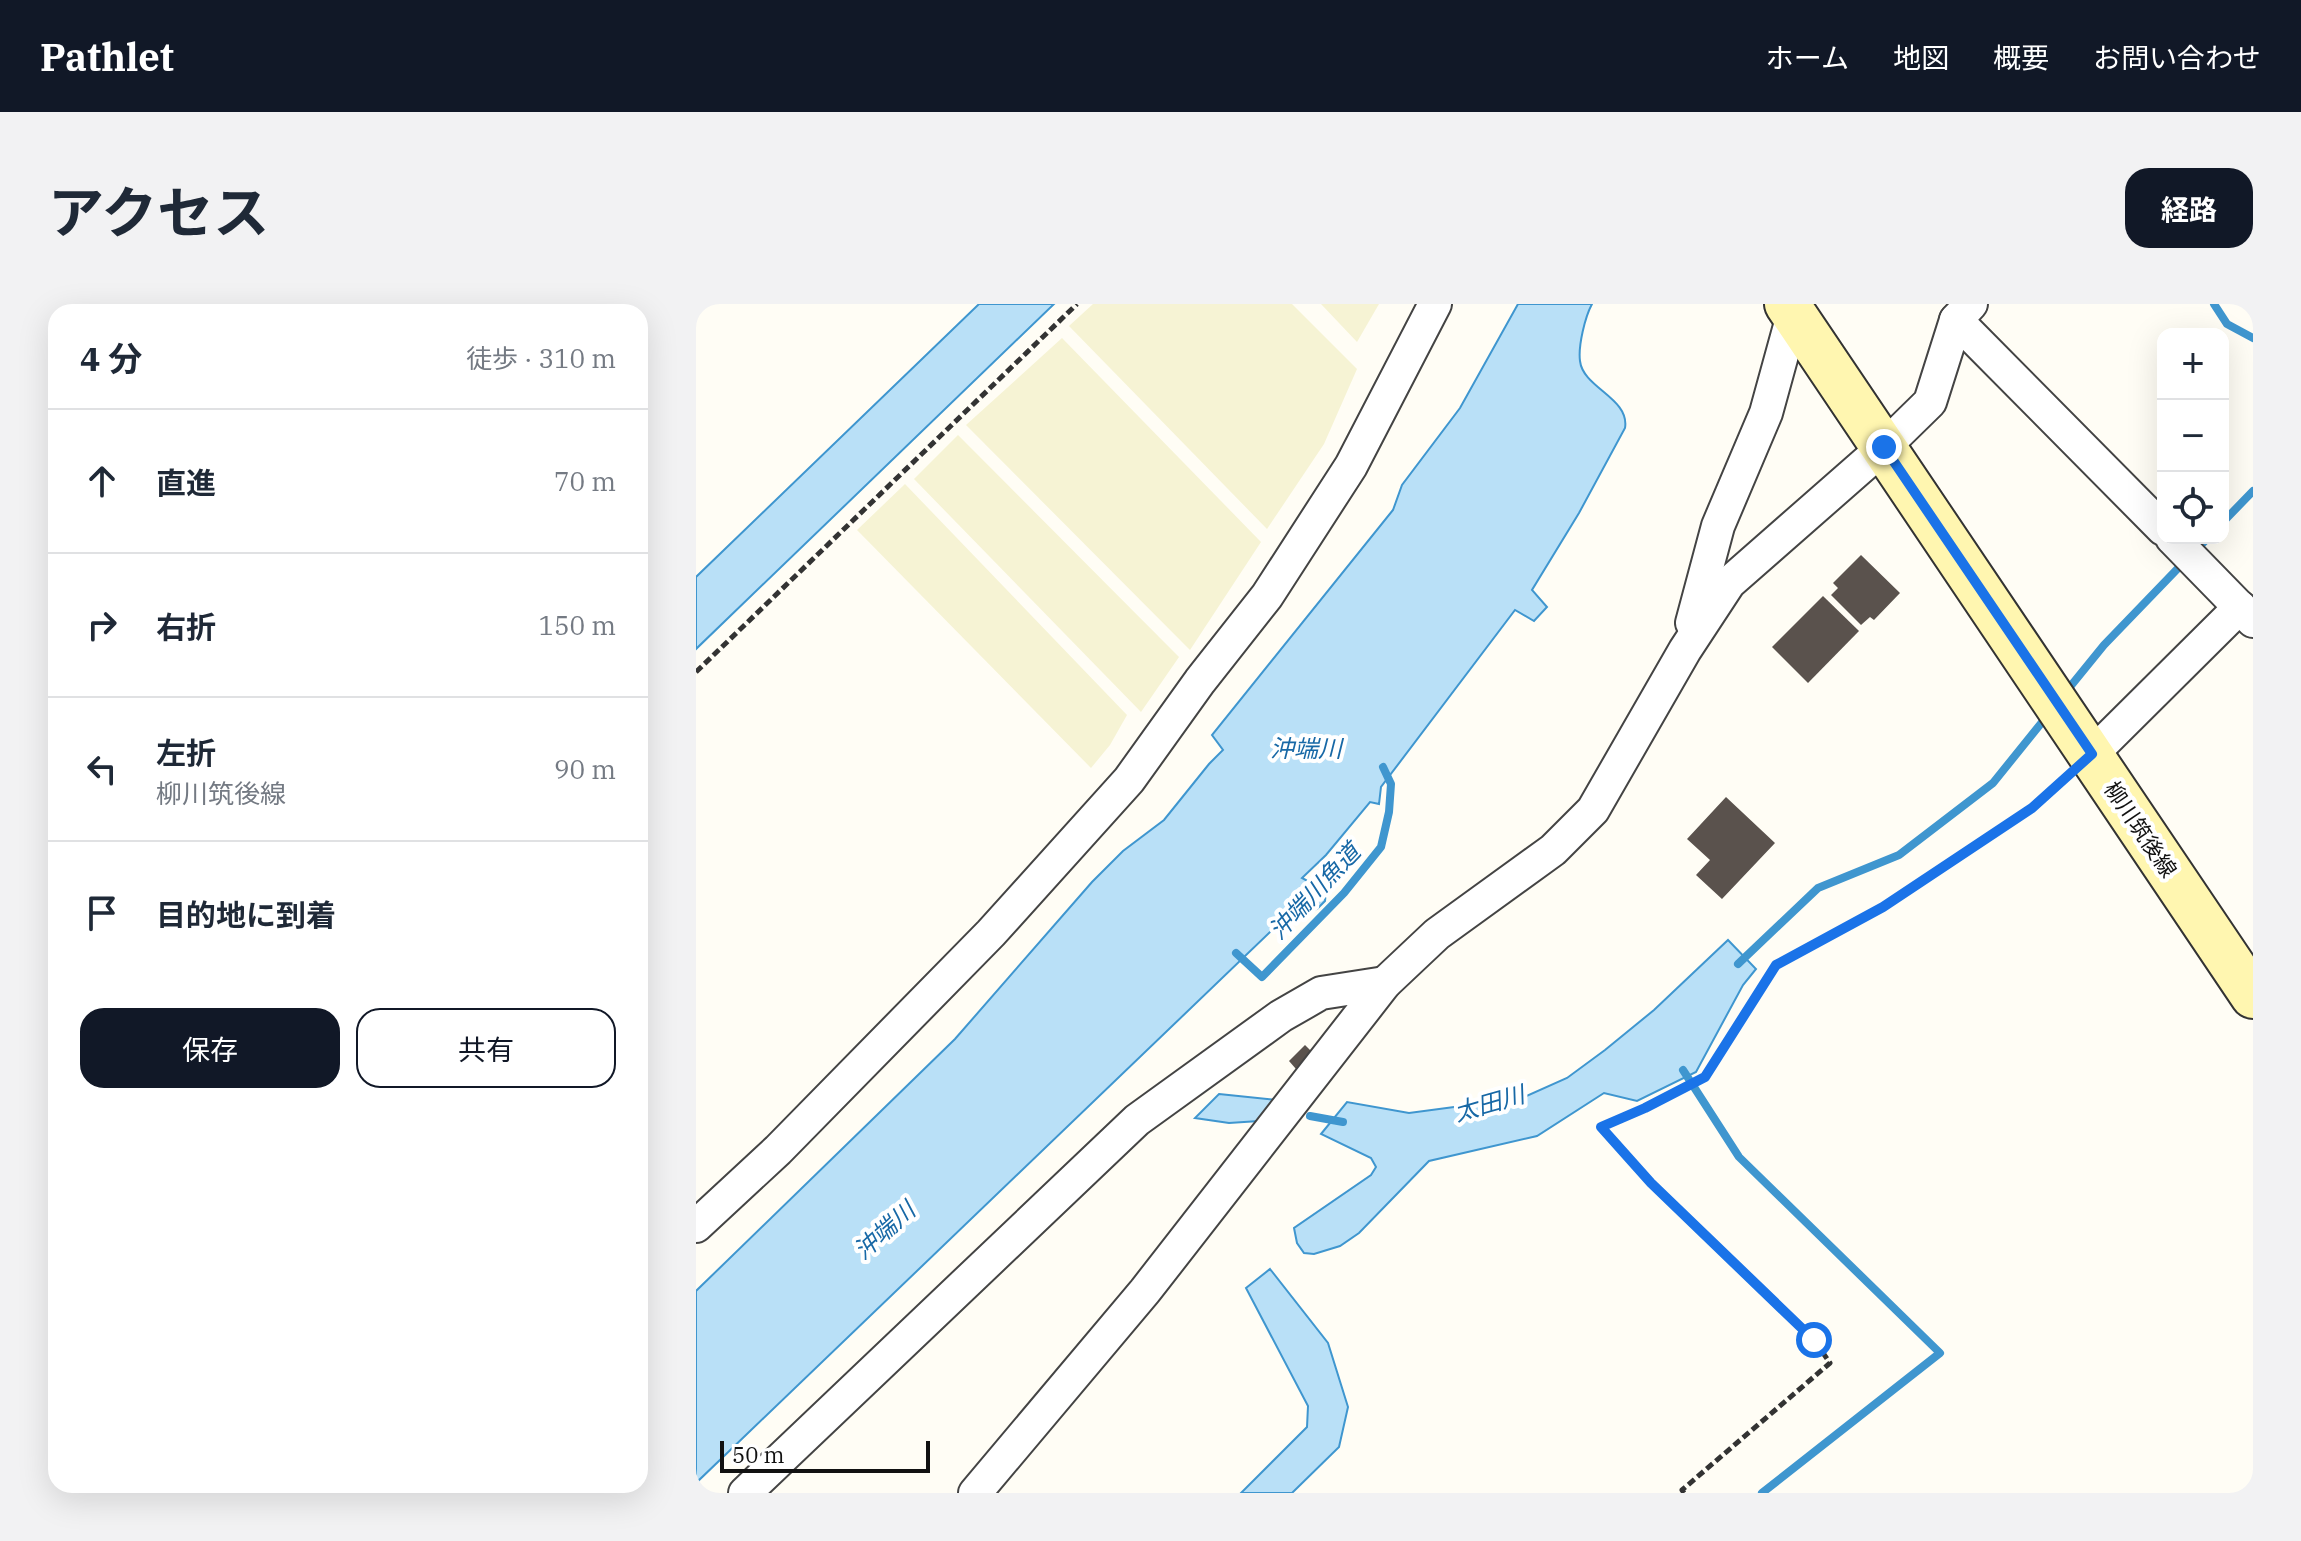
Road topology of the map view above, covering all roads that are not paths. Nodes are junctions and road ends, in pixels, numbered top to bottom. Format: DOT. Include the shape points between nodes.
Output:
graph roads {
  1 [pos="1435,304"];
  2 [pos="1792,307"];
  3 [pos="1964,312"];
  4 [pos="1884,447"];
  5 [pos="2157,522"];
  6 [pos="2178,544"];
  7 [pos="2247,614"];
  8 [pos="1685,650"];
  9 [pos="2070,723"];
  10 [pos="1385,983"];
  11 [pos="2253,996"];
  12 [pos="696,1226"];
  13 [pos="745,1493"];
  14 [pos="975,1493"];
  1 -- 12 [label="street" via="1335,492 1267,596 1129,780 991,933"];
  2 -- 4 [label="main road, 柳川筑後線"];
  2 -- 8 [label="street" via="1766,413 1718,526"];
  3 -- 4 [label="street" via="1930,402"];
  3 -- 5 [label="street"];
  4 -- 8 [label="street" via="1729,583"];
  4 -- 9 [label="main road, 柳川筑後線"];
  6 -- 7 [label="street"];
  7 -- 9 [label="street"];
  8 -- 10 [label="street" via="1593,810 1553,850 1437,934"];
  9 -- 11 [label="main road, 柳川筑後線"];
  10 -- 13 [label="street" via="1321,993 1137,1120"];
  10 -- 14 [label="street" via="1145,1291"];
}
